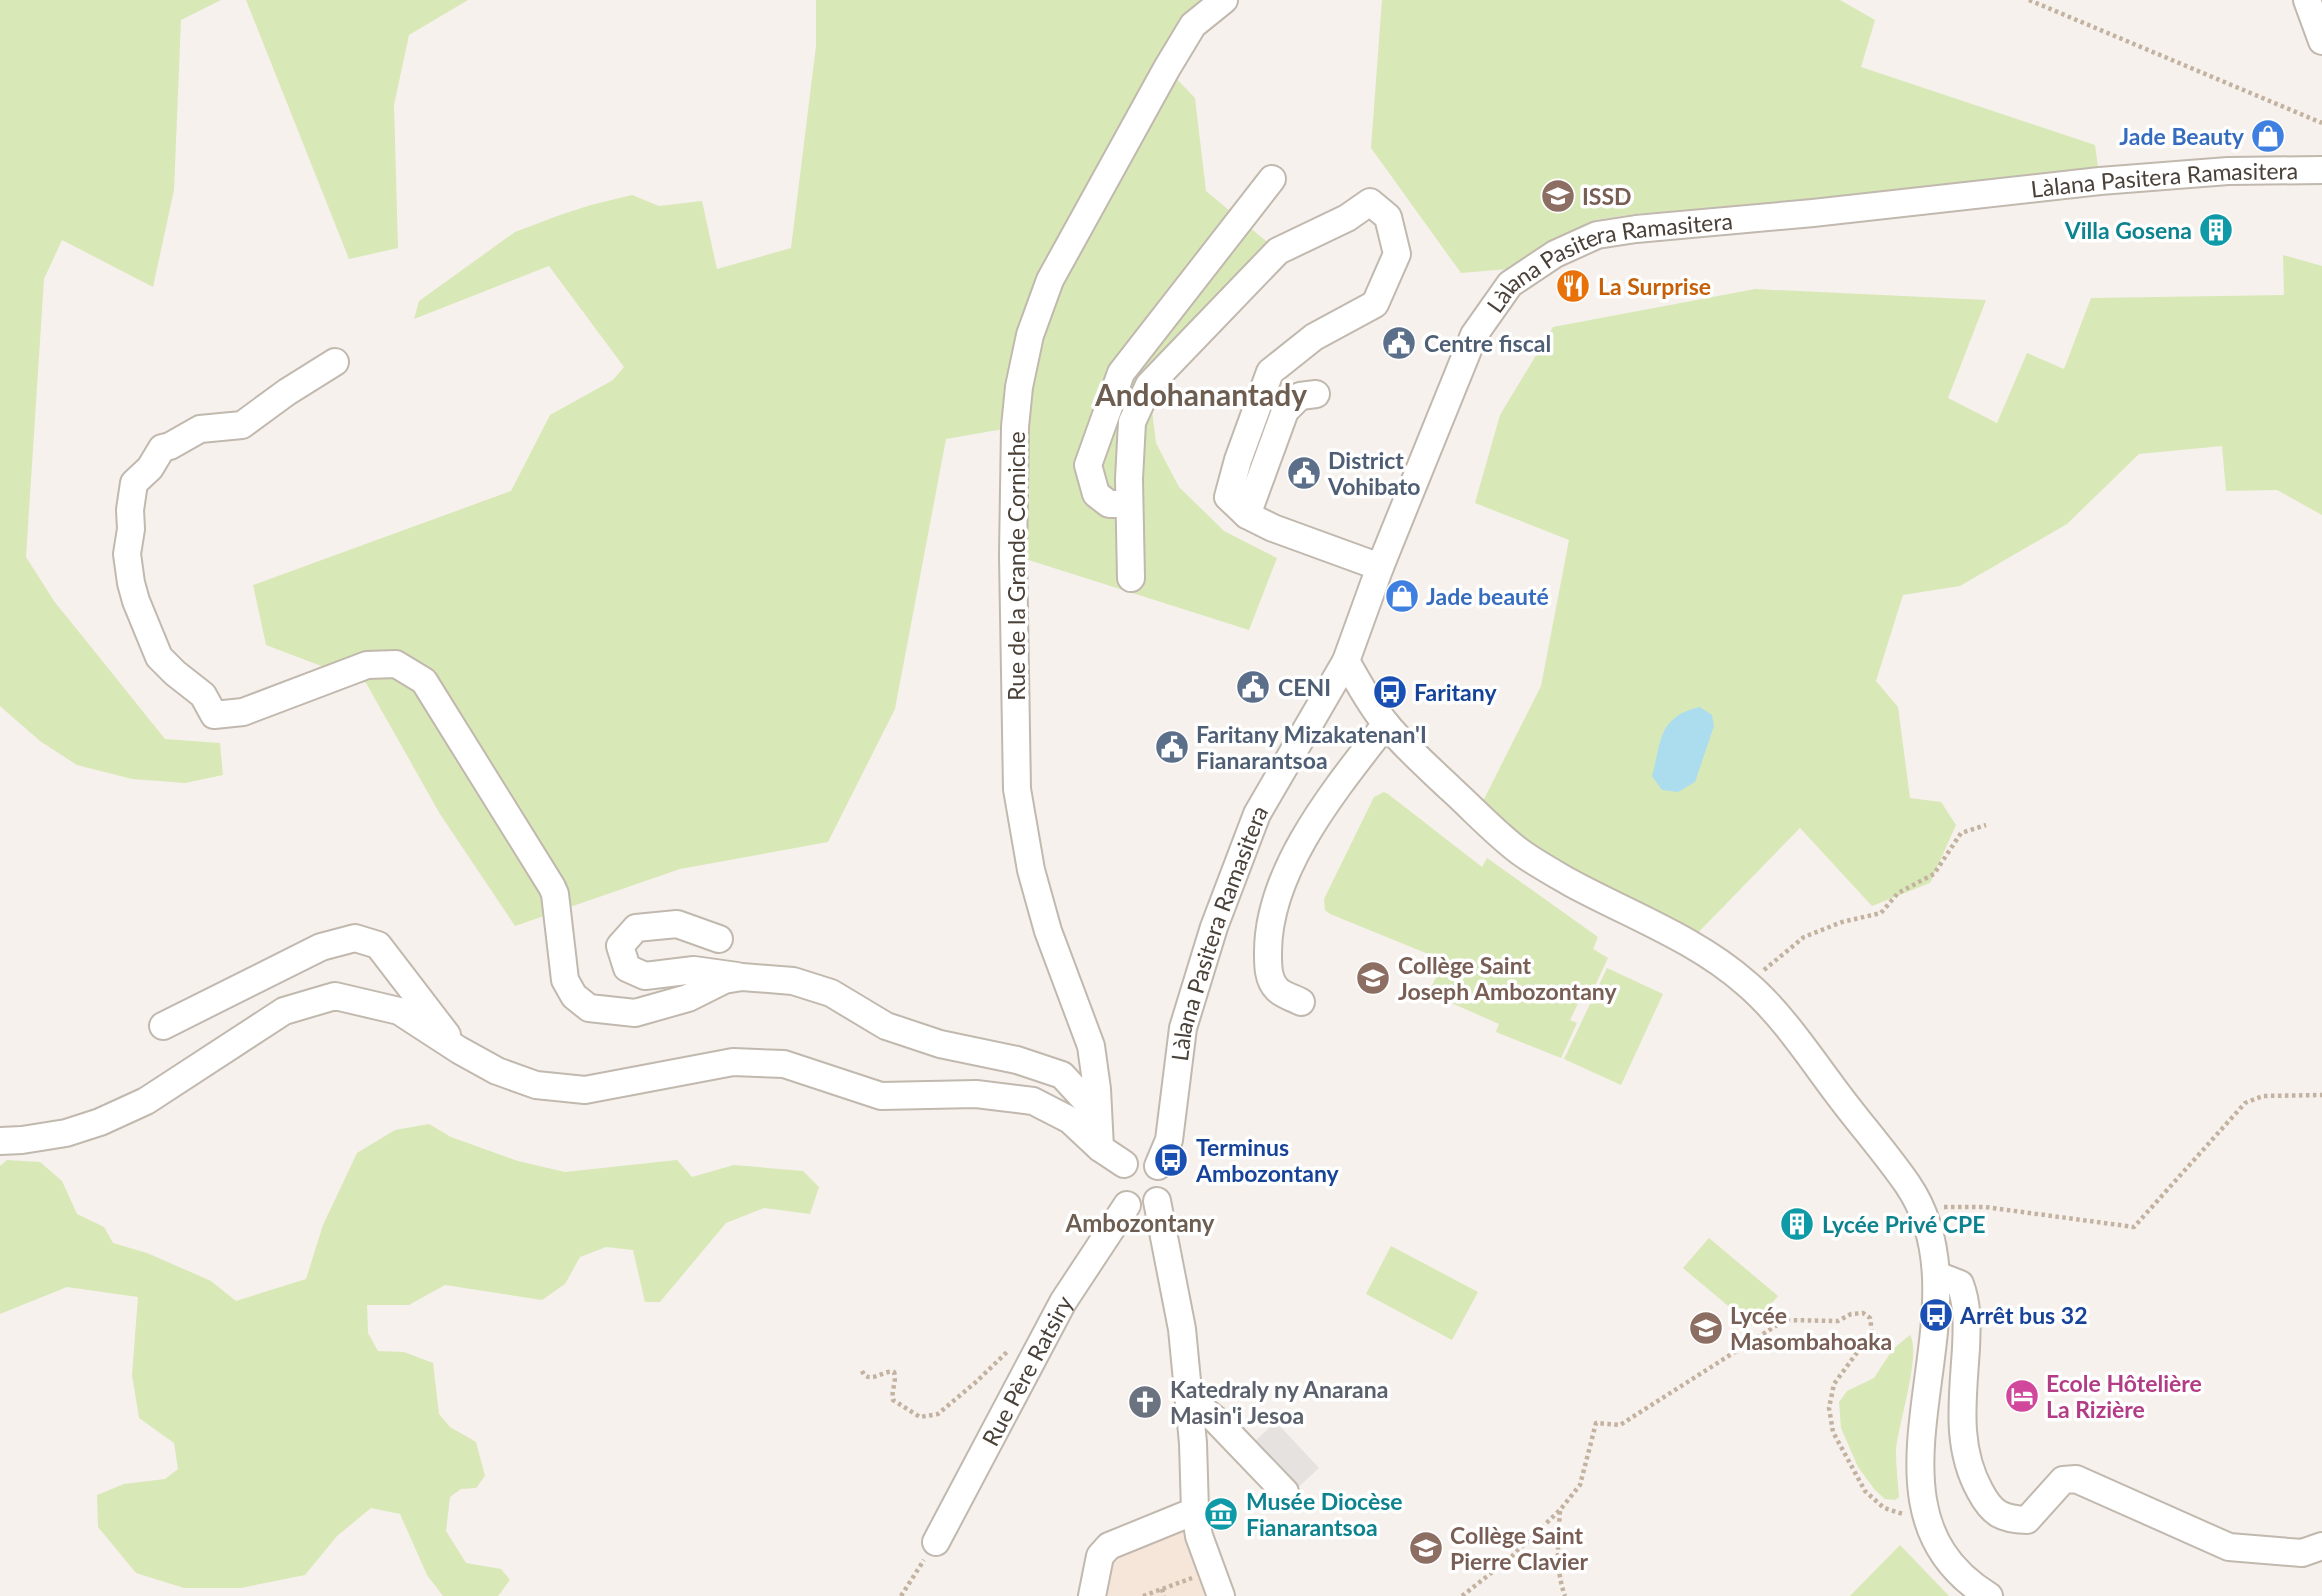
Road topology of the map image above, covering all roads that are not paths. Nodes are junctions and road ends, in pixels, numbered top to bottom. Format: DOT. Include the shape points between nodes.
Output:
graph roads {
  1 [pos="1224,0"];
  2 [pos="2307,0"];
  3 [pos="2322,41"];
  4 [pos="2322,170"];
  5 [pos="1272,179"];
  6 [pos="335,362"];
  7 [pos="1316,394"];
  8 [pos="1129,504"];
  9 [pos="1247,514"];
  10 [pos="1380,567"];
  11 [pos="1131,578"];
  12 [pos="1346,662"];
  13 [pos="1386,724"];
  14 [pos="719,939"];
  15 [pos="742,977"];
  16 [pos="1301,1002"];
  17 [pos="163,1026"];
  18 [pos="459,1050"];
  19 [pos="1098,1115"];
  20 [pos="0,1140"];
  21 [pos="1100,1148"];
  22 [pos="1124,1164"];
  23 [pos="1158,1166"];
  24 [pos="1157,1201"];
  25 [pos="1127,1205"];
  26 [pos="1937,1275"];
  27 [pos="1188,1398"];
  28 [pos="1285,1492"];
  29 [pos="1195,1511"];
  30 [pos="936,1542"];
  31 [pos="2322,1546"];
  32 [pos="1092,1596"];
  33 [pos="1222,1596"];
  34 [pos="1989,1596"];
  1 -- 19 [label="street, Rue de la Grande Corniche" via="1187,36 1050,280 1030,335 1019,387 1013,555 1017,789 1031,870 1048,931 1091,1046"];
  2 -- 3 [label="street"];
  4 -- 10 [label="street, Làlana Pasitera Ramasitera" via="2100,181 1597,235 1555,254 1510,284 1474,335"];
  5 -- 8 [label="street" via="1122,373 1087,465 1096,494 1109,504"];
  6 -- 15 [label="street" via="242,425 200,429 162,448 134,483 127,554 131,583 159,657 203,695 214,715 243,712 367,665 397,664 424,681 552,887 565,981 574,996 589,1008 635,1013"];
  7 -- 9 [label="street" via="1300,396 1285,411"];
  8 -- 9 [label="street" via="1132,422 1149,385 1278,251 1370,202 1388,217 1397,254 1375,304 1314,337 1270,372 1228,497"];
  8 -- 11 [label="street"];
  9 -- 10 [label="street"];
  10 -- 12 [label="street, Làlana Pasitera Ramasitera"];
  12 -- 13 [label="street"];
  12 -- 23 [label="street, Làlana Pasitera Ramasitera" via="1257,814 1214,927 1182,1028 1169,1140"];
  13 -- 16 [label="street" via="1331,794 1298,847 1274,909 1268,934 1268,972 1277,989"];
  13 -- 26 [label="street" via="1518,851 1688,943 1747,984 1909,1187 1928,1227"];
  14 -- 15 [label="street" via="677,924 636,928 620,946 627,968 645,976 694,970"];
  15 -- 19 [label="street" via="793,981 831,993 886,1026 1062,1075"];
  17 -- 18 [label="street" via="321,947 355,938 378,944"];
  18 -- 20 [label="street" via="399,1011 335,996 284,1011 146,1101 100,1122 66,1133"];
  18 -- 21 [label="street" via="536,1085 585,1090 733,1062 784,1063 880,1096 976,1094 1033,1101 1070,1120"];
  19 -- 21 [label="street, Rue de la Grande Corniche"];
  21 -- 22 [label="street"];
  22 -- 23 [label="street" via="1138,1159"];
  22 -- 25 [label="street" via="1115,1185 1118,1197"];
  23 -- 24 [label="street" via="1164,1184"];
  24 -- 25 [label="street" via="1140,1208"];
  24 -- 27 [label="street" via="1182,1329"];
  25 -- 30 [label="street, Rue Père Ratsiry" via="1063,1302"];
  26 -- 31 [label="street" via="1960,1284 1965,1296 1964,1450 1989,1507 2008,1519 2027,1520 2063,1480 2076,1479 2229,1547 2302,1553"];
  26 -- 34 [label="street" via="1936,1323 1919,1451 1920,1485 1927,1522 1945,1556 1972,1586"];
  27 -- 28 [label="street" via="1215,1419"];
  27 -- 29 [label="street"];
  29 -- 32 [label="street" via="1108,1546 1100,1556"];
  29 -- 33 [label="street" via="1199,1536"];
}
